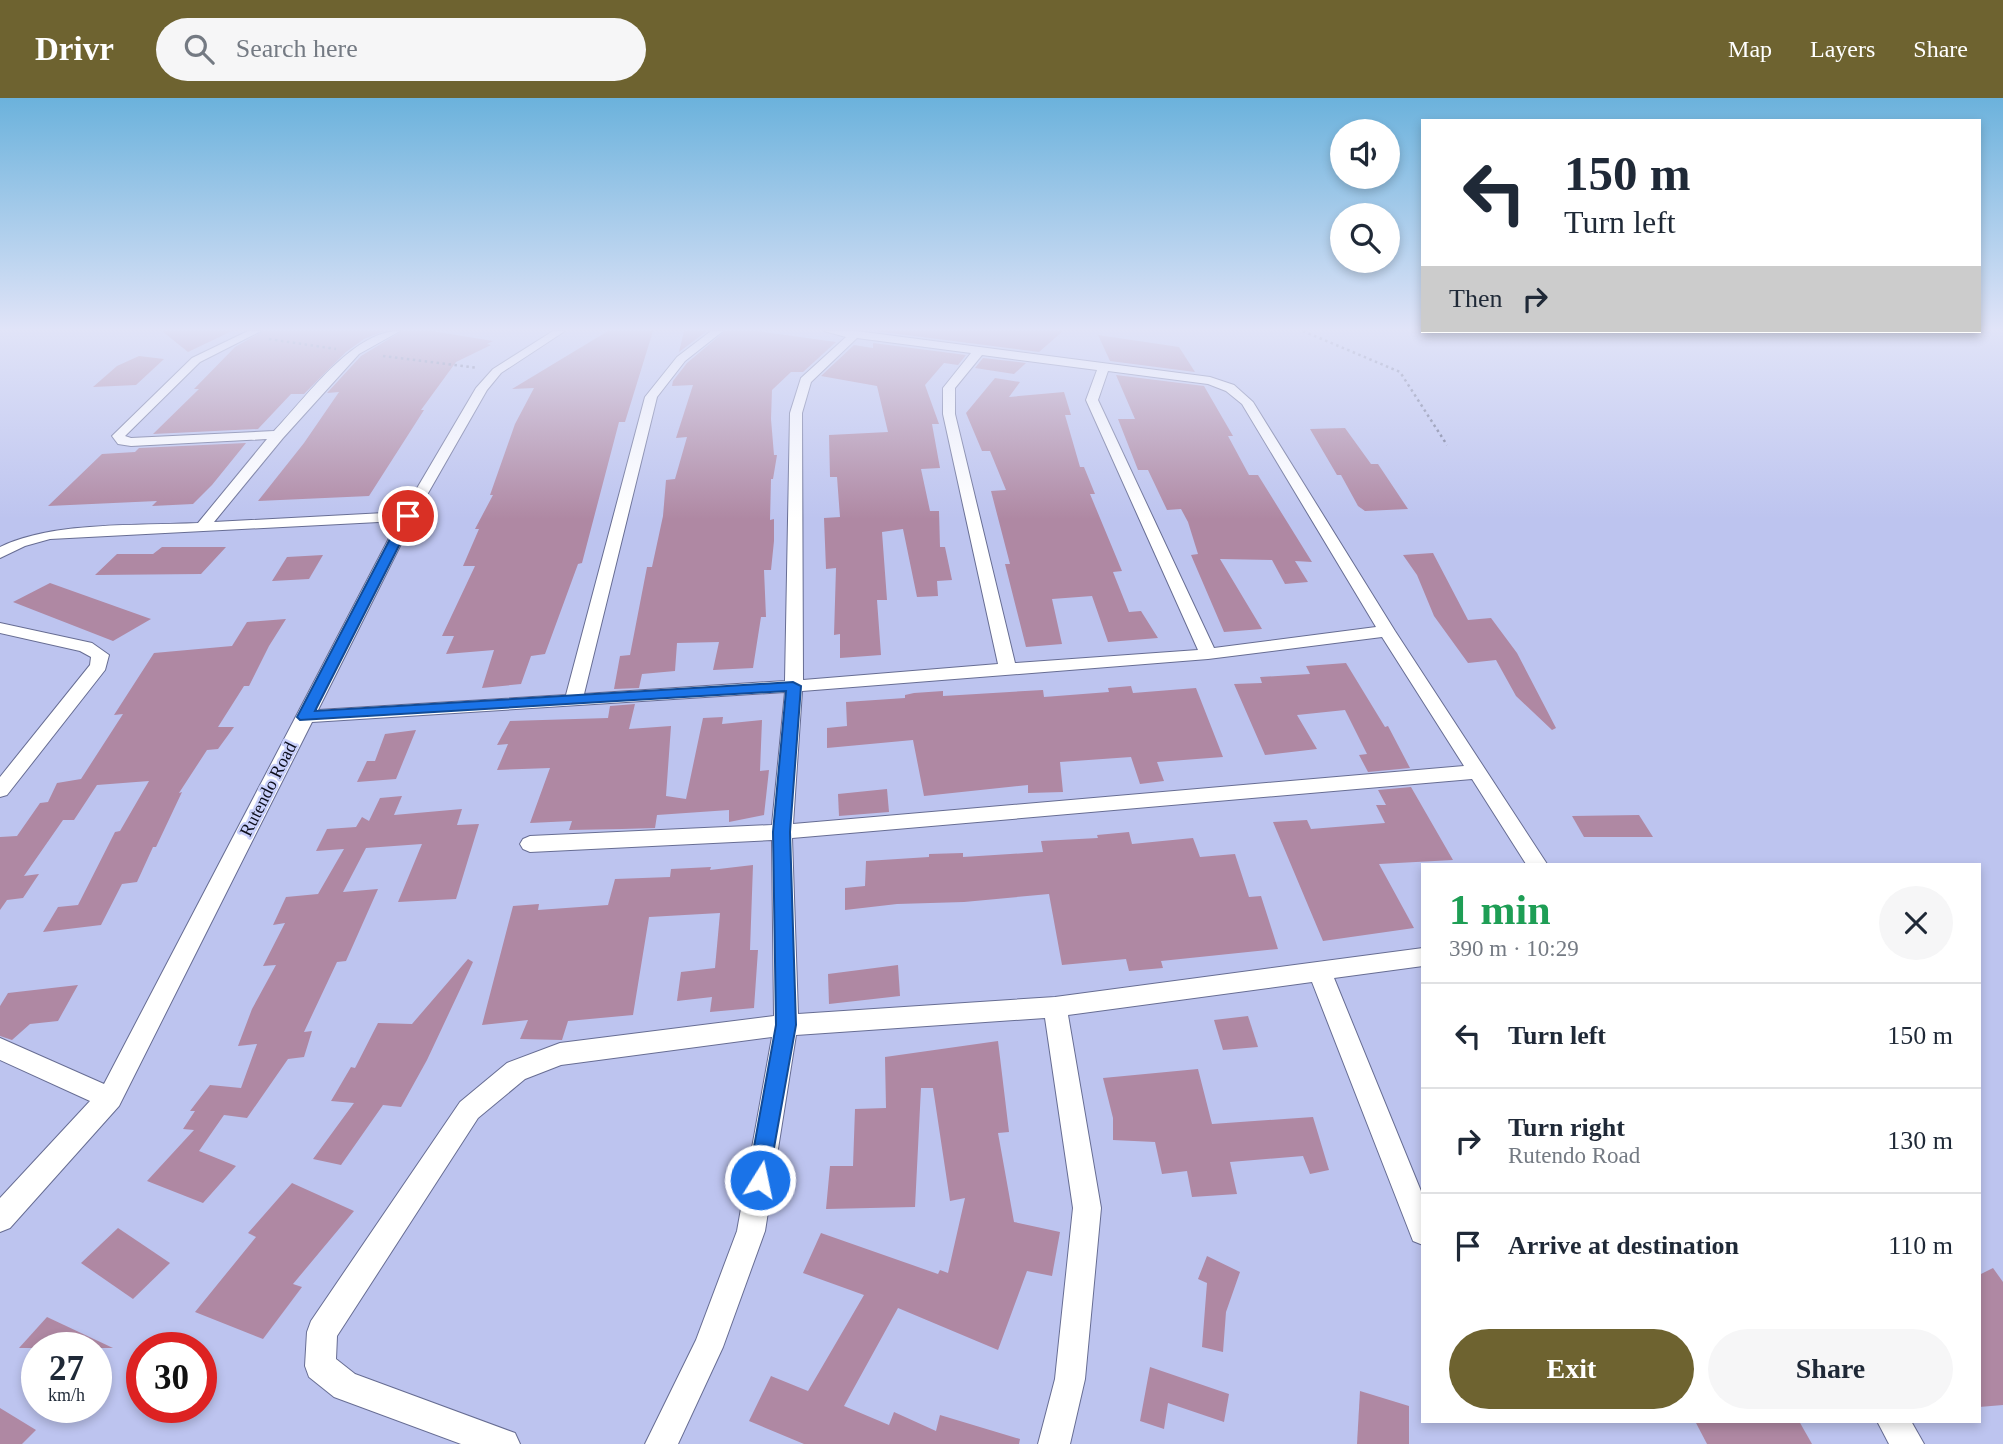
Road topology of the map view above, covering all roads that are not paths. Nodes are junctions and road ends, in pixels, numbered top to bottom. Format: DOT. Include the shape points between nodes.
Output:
graph roads {
  1 [pos="161,394"];
  2 [pos="316,394"];
  3 [pos="479,394"];
  4 [pos="654,394"];
  5 [pos="801,394"];
  6 [pos="949,394"];
  7 [pos="1094,394"];
  8 [pos="1237,394"];
  9 [pos="278,435"];
  10 [pos="408,516"];
  11 [pos="201,528"];
  12 [pos="0,554"];
  13 [pos="0,628"];
  14 [pos="1387,631"];
  15 [pos="1208,654"];
  16 [pos="1008,669"];
  17 [pos="793,686"];
  18 [pos="574,699"];
  19 [pos="305,717"];
  20 [pos="1476,772"];
  21 [pos="0,790"];
  22 [pos="782,832"];
  23 [pos="530,844"];
  24 [pos="1536,863"];
  25 [pos="1421,957"];
  26 [pos="1319,971"];
  27 [pos="1055,1007"];
  28 [pos="786,1025"];
  29 [pos="0,1049"];
  30 [pos="110,1098"];
  31 [pos="0,1218"];
  32 [pos="1421,1226"];
  33 [pos="1894,1423"];
  34 [pos="504,1444"];
  35 [pos="661,1444"];
  36 [pos="1054,1444"];
  37 [pos="1908,1444"];
  1 -- 9 [label="street" via="118,436 123,441"];
  2 -- 9 [label="street"];
  3 -- 10 [label="street, Rutendo Road"];
  4 -- 18 [label="street"];
  5 -- 17 [label="street" via="796,413"];
  6 -- 16 [label="street" via="949,414"];
  7 -- 15 [label="street" via="1092,400"];
  8 -- 14 [label="street" via="1247,402"];
  9 -- 11 [label="street"];
  10 -- 11 [label="street"];
  10 -- 19 [label="street, Rutendo Road"];
  11 -- 12 [label="street" via="50,535"];
  13 -- 21 [label="street" via="86,647 100,656 99,666"];
  14 -- 15 [label="street"];
  14 -- 20 [label="street"];
  15 -- 16 [label="street"];
  16 -- 17 [label="street"];
  17 -- 18 [label="street"];
  17 -- 22 [label="street"];
  18 -- 19 [label="street"];
  19 -- 30 [label="street, Rutendo Road"];
  20 -- 22 [label="street"];
  20 -- 24 [label="street"];
  22 -- 23 [label="street"];
  22 -- 28 [label="street"];
  25 -- 26 [label="street"];
  26 -- 27 [label="street"];
  26 -- 32 [label="street"];
  27 -- 28 [label="street"];
  27 -- 36 [label="street" via="1087,1208 1070,1379"];
  28 -- 34 [label="street" via="560,1054 516,1071 469,1110 322,1332 320,1366 345,1386"];
  28 -- 35 [label="street" via="751,1231 708,1347"];
  29 -- 30 [label="street"];
  30 -- 31 [label="street, Rutendo Road"];
  33 -- 37 [label="street"];
}
